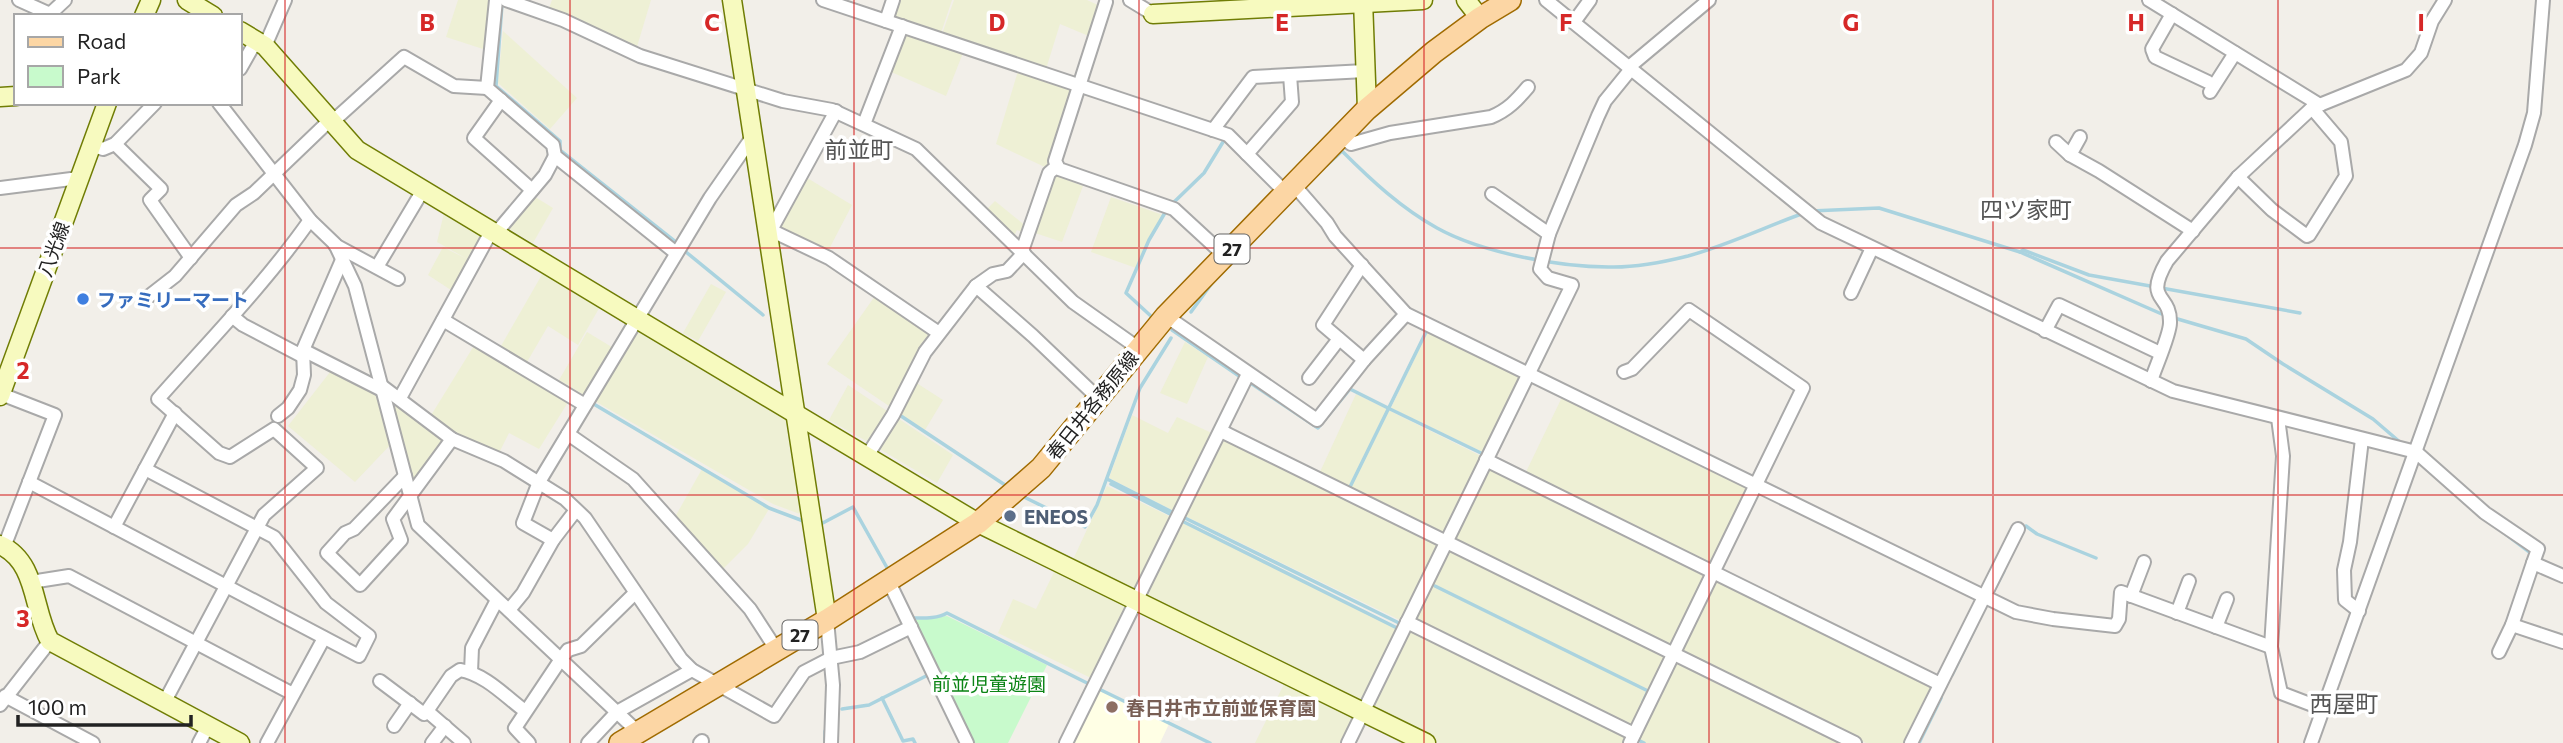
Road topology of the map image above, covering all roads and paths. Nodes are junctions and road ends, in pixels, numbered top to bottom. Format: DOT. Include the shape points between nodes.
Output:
graph roads {
  1 [pos="19,0"];
  2 [pos="65,0"];
  3 [pos="187,0"];
  4 [pos="285,0"];
  5 [pos="496,0"];
  6 [pos="506,0"];
  7 [pos="732,0"];
  8 [pos="823,0"];
  9 [pos="893,0"];
  10 [pos="1130,0"];
  11 [pos="1423,0"];
  12 [pos="1466,0"];
  13 [pos="1510,0"];
  14 [pos="1546,0"];
  15 [pos="1590,0"];
  16 [pos="1709,0"];
  17 [pos="2149,0"];
  18 [pos="2445,0"];
  19 [pos="2543,0"];
  20 [pos="1106,1"];
  21 [pos="1363,2"];
  22 [pos="210,14"];
  23 [pos="1153,14"];
  24 [pos="2172,14"];
  25 [pos="1480,18"];
  26 [pos="886,21"];
  27 [pos="1574,22"];
  28 [pos="902,26"];
  29 [pos="242,32"];
  30 [pos="261,44"];
  31 [pos="2235,53"];
  32 [pos="242,67"];
  33 [pos="1630,68"];
  34 [pos="1365,71"];
  35 [pos="1290,75"];
  36 [pos="1079,85"];
  37 [pos="1528,87"];
  38 [pos="487,88"];
  39 [pos="747,90"];
  40 [pos="500,100"];
  41 [pos="106,105"];
  42 [pos="153,105"];
  43 [pos="222,105"];
  44 [pos="2316,107"];
  45 [pos="1367,110"];
  46 [pos="835,111"];
  47 [pos="330,122"];
  48 [pos="864,124"];
  49 [pos="1213,130"];
  50 [pos="753,136"];
  51 [pos="2080,136"];
  52 [pos="1342,137"];
  53 [pos="2056,142"];
  54 [pos="115,144"];
  55 [pos="91,145"];
  56 [pos="1247,154"];
  57 [pos="2070,155"];
  58 [pos="555,156"];
  59 [pos="1057,166"];
  60 [pos="275,172"];
  61 [pos="2238,177"];
  62 [pos="79,178"];
  63 [pos="0,188"];
  64 [pos="1290,189"];
  65 [pos="423,190"];
  66 [pos="532,190"];
  67 [pos="1492,194"];
  68 [pos="310,220"];
  69 [pos="769,230"];
  70 [pos="494,231"];
  71 [pos="2193,231"];
  72 [pos="1549,234"];
  73 [pos="335,244"];
  74 [pos="1872,248"];
  75 [pos="1023,252"];
  76 [pos="676,253"];
  77 [pos="1225,256"];
  78 [pos="191,258"];
  79 [pos="342,260"];
  80 [pos="1362,265"];
  81 [pos="377,267"];
  82 [pos="398,279"];
  83 [pos="976,286"];
  84 [pos="1851,293"];
  85 [pos="148,297"];
  86 [pos="1406,314"];
  87 [pos="232,316"];
  88 [pos="1166,316"];
  89 [pos="638,319"];
  90 [pos="443,320"];
  91 [pos="2045,331"];
  92 [pos="939,333"];
  93 [pos="1339,339"];
  94 [pos="1138,348"];
  95 [pos="303,353"];
  96 [pos="2160,353"];
  97 [pos="1364,360"];
  98 [pos="1624,372"];
  99 [pos="1528,373"];
  100 [pos="1248,374"];
  101 [pos="1309,378"];
  102 [pos="2151,381"];
  103 [pos="383,389"];
  104 [pos="0,395"];
  105 [pos="400,398"];
  106 [pos="1098,398"];
  107 [pos="585,405"];
  108 [pos="796,412"];
  109 [pos="175,413"];
  110 [pos="278,416"];
  111 [pos="2278,418"];
  112 [pos="1221,431"];
  113 [pos="568,434"];
  114 [pos="452,439"];
  115 [pos="2362,439"];
  116 [pos="867,456"];
  117 [pos="2414,456"];
  118 [pos="1486,460"];
  119 [pos="145,469"];
  120 [pos="405,476"];
  121 [pos="29,482"];
  122 [pos="539,482"];
  123 [pos="1758,485"];
  124 [pos="411,496"];
  125 [pos="576,510"];
  126 [pos="978,523"];
  127 [pos="114,527"];
  128 [pos="257,528"];
  129 [pos="2018,528"];
  130 [pos="553,540"];
  131 [pos="1446,542"];
  132 [pos="2,546"];
  133 [pos="2144,562"];
  134 [pos="2533,563"];
  135 [pos="1715,572"];
  136 [pos="2563,576"];
  137 [pos="2189,581"];
  138 [pos="31,582"];
  139 [pos="889,582"];
  140 [pos="226,586"];
  141 [pos="635,593"];
  142 [pos="1983,596"];
  143 [pos="2131,596"];
  144 [pos="2227,599"];
  145 [pos="497,600"];
  146 [pos="1136,601"];
  147 [pos="509,610"];
  148 [pos="2359,611"];
  149 [pos="2176,613"];
  150 [pos="827,620"];
  151 [pos="1407,622"];
  152 [pos="2512,625"];
  153 [pos="911,627"];
  154 [pos="2216,627"];
  155 [pos="324,638"];
  156 [pos="50,641"];
  157 [pos="2563,642"];
  158 [pos="195,643"];
  159 [pos="2271,647"];
  160 [pos="776,649"];
  161 [pos="2499,652"];
  162 [pos="1674,654"];
  163 [pos="831,657"];
  164 [pos="561,659"];
  165 [pos="692,670"];
  166 [pos="471,672"];
  167 [pos="380,681"];
  168 [pos="1940,684"];
  169 [pos="719,685"];
  170 [pos="293,694"];
  171 [pos="3,700"];
  172 [pos="164,703"];
  173 [pos="410,703"];
  174 [pos="2323,709"];
  175 [pos="427,711"];
  176 [pos="525,712"];
  177 [pos="617,712"];
  178 [pos="1363,712"];
  179 [pos="208,726"];
  180 [pos="394,726"];
  181 [pos="445,726"];
  182 [pos="639,733"];
  183 [pos="1632,739"];
  184 [pos="93,743"];
  185 [pos="199,743"];
  186 [pos="240,743"];
  187 [pos="267,743"];
  188 [pos="432,743"];
  189 [pos="464,743"];
  190 [pos="529,743"];
  191 [pos="588,743"];
  192 [pos="620,743"];
  193 [pos="831,743"];
  194 [pos="967,743"];
  195 [pos="1066,743"];
  196 [pos="1348,743"];
  197 [pos="1426,743"];
  198 [pos="1855,743"];
  199 [pos="1911,743"];
  200 [pos="2311,743"];
  1 -- 2 [label="street" via="50,14"];
  3 -- 22 [label="street"];
  4 -- 30 [label="street"];
  5 -- 38 [label="street"];
  6 -- 39 [label="street" via="563,20 640,56"];
  7 -- 39 [label="street"];
  8 -- 26 [label="street"];
  9 -- 26 [label="street"];
  10 -- 23 [label="street"];
  11 -- 21 [label="street"];
  12 -- 25 [label="street"];
  13 -- 25 [label="main road, 春日井各務原線 / 27"];
  14 -- 27 [label="street"];
  15 -- 27 [label="street"];
  16 -- 33 [label="street"];
  17 -- 24 [label="street"];
  18 -- 44 [label="street" via="2421,53 2406,70"];
  19 -- 117 [label="street" via="2535,113"];
  20 -- 36 [label="street"];
  21 -- 23 [label="street"];
  21 -- 34 [label="street"];
  24 -- 31 [label="street"];
  24 -- 31 [label="street" via="2152,49 2155,57 2209,87"];
  25 -- 45 [label="main road, 春日井各務原線 / 27"];
  26 -- 28 [label="street"];
  27 -- 33 [label="street"];
  28 -- 36 [label="street"];
  28 -- 48 [label="street"];
  29 -- 30 [label="street"];
  30 -- 32 [label="street"];
  30 -- 47 [label="street"];
  31 -- 44 [label="street"];
  33 -- 72 [label="street" via="1605,101"];
  33 -- 74 [label="street" via="1821,223"];
  34 -- 35 [label="street"];
  34 -- 45 [label="street"];
  35 -- 49 [label="street" via="1253,77"];
  35 -- 56 [label="street" via="1292,102"];
  36 -- 49 [label="street"];
  36 -- 59 [label="street"];
  37 -- 52 [label="street" via="1514,103 1491,117 1350,144"];
  38 -- 40 [label="street"];
  38 -- 47 [label="street" via="454,86 404,57"];
  39 -- 46 [label="street"];
  39 -- 50 [label="street"];
  40 -- 58 [label="street" via="553,145"];
  40 -- 66 [label="street" via="474,138"];
  41 -- 55 [label="street, 八光線"];
  42 -- 54 [label="street"];
  43 -- 60 [label="street"];
  44 -- 61 [label="street"];
  44 -- 61 [label="street" via="2341,142 2346,177 2309,235 2272,210"];
  45 -- 52 [label="main road, 春日井各務原線 / 27"];
  46 -- 48 [label="street"];
  46 -- 69 [label="street"];
  47 -- 60 [label="street"];
  47 -- 65 [label="street" via="357,150"];
  48 -- 75 [label="street" via="916,149"];
  49 -- 56 [label="street" via="1228,135"];
  50 -- 69 [label="street"];
  50 -- 76 [label="street"];
  51 -- 57 [label="street"];
  52 -- 64 [label="main road, 春日井各務原線 / 27"];
  53 -- 57 [label="street"];
  54 -- 55 [label="street" via="103,149"];
  54 -- 78 [label="street" via="161,189 150,200"];
  55 -- 62 [label="street, 八光線"];
  56 -- 64 [label="street"];
  57 -- 71 [label="street"];
  58 -- 66 [label="street"];
  58 -- 76 [label="street"];
  59 -- 75 [label="street" via="1049,173"];
  59 -- 77 [label="street" via="1174,209"];
  60 -- 68 [label="street"];
  60 -- 78 [label="street" via="236,205"];
  61 -- 71 [label="street"];
  62 -- 63 [label="street"];
  62 -- 104 [label="street, 八光線"];
  64 -- 77 [label="main road, 春日井各務原線 / 27"];
  64 -- 80 [label="street"];
  65 -- 70 [label="street"];
  65 -- 81 [label="street"];
  66 -- 70 [label="street"];
  67 -- 72 [label="street"];
  68 -- 73 [label="street"];
  68 -- 87 [label="street"];
  69 -- 92 [label="street" via="830,258"];
  69 -- 108 [label="street"];
  70 -- 89 [label="street"];
  70 -- 90 [label="street"];
  71 -- 96 [label="street" via="2158,276 2156,289 2170,323"];
  72 -- 99 [label="street" via="1540,269 1548,278 1572,285"];
  73 -- 79 [label="street"];
  73 -- 81 [label="street"];
  74 -- 84 [label="street"];
  74 -- 91 [label="street"];
  75 -- 83 [label="street" via="1007,271"];
  75 -- 94 [label="street" via="1073,302"];
  76 -- 89 [label="street"];
  77 -- 88 [label="main road, 春日井各務原線 / 27"];
  78 -- 85 [label="street"];
  79 -- 95 [label="street"];
  79 -- 103 [label="street" via="355,286"];
  80 -- 86 [label="street"];
  80 -- 93 [label="street" via="1323,325"];
  81 -- 82 [label="street"];
  83 -- 92 [label="street"];
  83 -- 106 [label="street"];
  86 -- 97 [label="street"];
  86 -- 99 [label="street"];
  87 -- 95 [label="street"];
  87 -- 109 [label="street" via="158,400"];
  88 -- 94 [label="main road, 春日井各務原線 / 27"];
  88 -- 100 [label="street"];
  89 -- 107 [label="street"];
  89 -- 108 [label="street"];
  90 -- 105 [label="street"];
  90 -- 107 [label="street"];
  91 -- 96 [label="street" via="2059,305"];
  91 -- 102 [label="street"];
  92 -- 116 [label="street"];
  93 -- 97 [label="street"];
  93 -- 101 [label="street"];
  94 -- 106 [label="main road, 春日井各務原線 / 27"];
  95 -- 103 [label="street"];
  95 -- 110 [label="street" via="300,390"];
  96 -- 102 [label="street"];
  97 -- 100 [label="street" via="1317,420"];
  98 -- 123 [label="street" via="1689,310 1803,388"];
  99 -- 118 [label="street"];
  99 -- 123 [label="street"];
  100 -- 112 [label="street"];
  102 -- 111 [label="street"];
  103 -- 105 [label="street"];
  103 -- 120 [label="street"];
  104 -- 121 [label="street" via="55,415"];
  105 -- 114 [label="street"];
  106 -- 126 [label="main road, 春日井各務原線 / 27" via="1041,468"];
  107 -- 113 [label="street"];
  108 -- 116 [label="street"];
  108 -- 150 [label="street"];
  109 -- 119 [label="street"];
  109 -- 128 [label="street" via="219,453 230,457 274,429 317,468 264,515"];
  111 -- 115 [label="street"];
  111 -- 159 [label="street" via="2283,456"];
  112 -- 131 [label="street"];
  112 -- 146 [label="street"];
  113 -- 122 [label="street"];
  113 -- 160 [label="street" via="632,479 750,609"];
  114 -- 122 [label="street"];
  114 -- 124 [label="street"];
  115 -- 117 [label="street"];
  115 -- 148 [label="street" via="2344,570 2345,600"];
  116 -- 126 [label="street"];
  117 -- 134 [label="street" via="2538,549"];
  117 -- 148 [label="street"];
  118 -- 131 [label="street"];
  118 -- 135 [label="street"];
  119 -- 127 [label="street"];
  119 -- 128 [label="street"];
  120 -- 124 [label="street"];
  120 -- 124 [label="street" via="327,553 360,585 401,540 393,519"];
  121 -- 127 [label="street"];
  121 -- 132 [label="street"];
  122 -- 125 [label="street"];
  122 -- 130 [label="street" via="523,523"];
  123 -- 135 [label="street"];
  123 -- 142 [label="street"];
  124 -- 145 [label="street" via="418,525"];
  125 -- 130 [label="street"];
  125 -- 141 [label="street"];
  126 -- 139 [label="main road, 春日井各務原線 / 27"];
  126 -- 146 [label="street"];
  127 -- 140 [label="street"];
  128 -- 140 [label="street"];
  128 -- 155 [label="street" via="274,537 326,603 369,636 359,656"];
  129 -- 142 [label="street"];
  130 -- 147 [label="street"];
  131 -- 151 [label="street"];
  131 -- 162 [label="street"];
  132 -- 138 [label="street" via="23,563"];
  133 -- 143 [label="street"];
  134 -- 136 [label="street"];
  134 -- 152 [label="street"];
  135 -- 162 [label="street"];
  135 -- 168 [label="street"];
  137 -- 149 [label="street"];
  138 -- 156 [label="street"];
  138 -- 158 [label="street" via="69,576"];
  139 -- 150 [label="main road, 春日井各務原線 / 27"];
  139 -- 153 [label="street"];
  140 -- 155 [label="street"];
  140 -- 158 [label="street"];
  141 -- 164 [label="street" via="581,646 568,650"];
  141 -- 165 [label="street"];
  142 -- 143 [label="street" via="2016,612 2115,626 2121,592"];
  142 -- 168 [label="street"];
  143 -- 149 [label="street"];
  144 -- 154 [label="street"];
  145 -- 147 [label="street"];
  145 -- 166 [label="street" via="472,648"];
  146 -- 178 [label="street"];
  146 -- 195 [label="street"];
  147 -- 164 [label="street"];
  148 -- 174 [label="street"];
  149 -- 154 [label="street"];
  150 -- 160 [label="main road, 春日井各務原線 / 27"];
  150 -- 163 [label="street"];
  151 -- 178 [label="street"];
  151 -- 183 [label="street"];
  152 -- 157 [label="street"];
  152 -- 161 [label="street"];
  153 -- 163 [label="street" via="860,652"];
  153 -- 194 [label="street"];
  154 -- 159 [label="street"];
  155 -- 170 [label="street"];
  156 -- 171 [label="street"];
  156 -- 172 [label="street"];
  158 -- 170 [label="street"];
  158 -- 172 [label="street"];
  159 -- 174 [label="street" via="2281,693"];
  160 -- 169 [label="main road, 春日井各務原線 / 27"];
  162 -- 183 [label="street"];
  162 -- 198 [label="street"];
  163 -- 169 [label="street" via="804,672 774,716"];
  163 -- 193 [label="street"];
  164 -- 176 [label="street"];
  164 -- 177 [label="street"];
  165 -- 169 [label="street"];
  165 -- 177 [label="street"];
  166 -- 175 [label="street" via="460,670 451,676"];
  166 -- 176 [label="street"];
  167 -- 173 [label="street"];
  168 -- 199 [label="street"];
  169 -- 182 [label="main road, 春日井各務原線 / 27"];
  170 -- 187 [label="street"];
  171 -- 184 [label="street"];
  172 -- 179 [label="street"];
  173 -- 175 [label="street" via="424,714"];
  173 -- 180 [label="street"];
  174 -- 200 [label="street"];
  175 -- 181 [label="street"];
  176 -- 190 [label="street" via="515,728"];
  177 -- 182 [label="street"];
  177 -- 191 [label="street"];
  178 -- 196 [label="street"];
  178 -- 197 [label="street"];
  179 -- 185 [label="street"];
  179 -- 186 [label="street"];
  181 -- 188 [label="street"];
  181 -- 189 [label="street"];
  182 -- 192 [label="main road, 春日井各務原線 / 27"];
}
